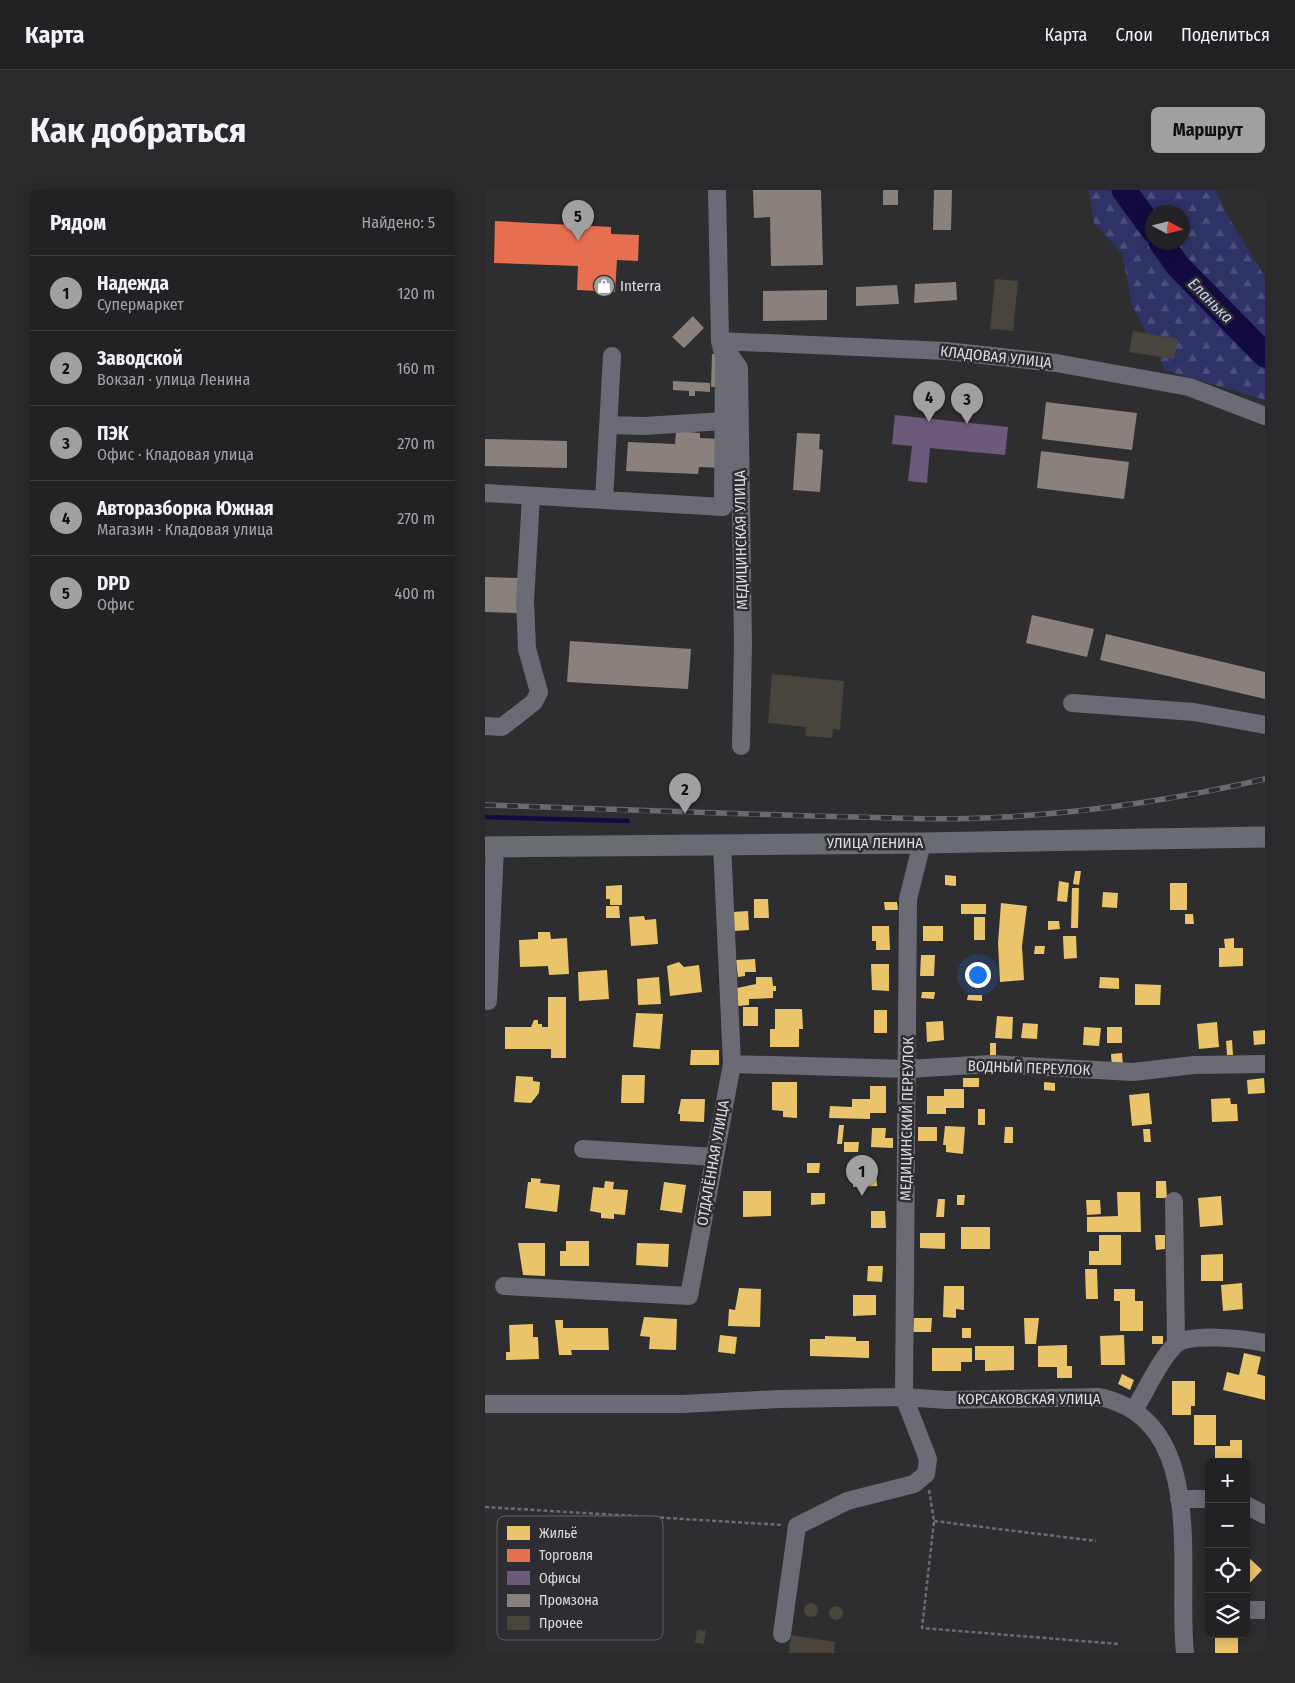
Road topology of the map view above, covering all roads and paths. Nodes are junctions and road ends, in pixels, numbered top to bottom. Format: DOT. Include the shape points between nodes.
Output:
graph roads {
  1 [pos="717,190"];
  2 [pos="720,341"];
  3 [pos="612,356"];
  4 [pos="1265,416"];
  5 [pos="724,422"];
  6 [pos="608,425"];
  7 [pos="485,493"];
  8 [pos="531,496"];
  9 [pos="604,500"];
  10 [pos="1072,703"];
  11 [pos="1265,725"];
  12 [pos="485,726"];
  13 [pos="741,746"];
  14 [pos="1265,836"];
  15 [pos="922,843"];
  16 [pos="722,844"];
  17 [pos="490,847"];
  18 [pos="488,1001"];
  19 [pos="732,1064"];
  20 [pos="1265,1064"];
  21 [pos="908,1069"];
  22 [pos="583,1149"];
  23 [pos="715,1157"];
  24 [pos="1174,1201"];
  25 [pos="504,1286"];
  26 [pos="1176,1343"];
  27 [pos="1265,1343"];
  28 [pos="904,1397"];
  29 [pos="485,1404"];
  30 [pos="1135,1410"];
  31 [pos="926,1474"];
  32 [pos="1205,1499"];
  33 [pos="1179,1500"];
  34 [pos="485,1507"];
  35 [pos="1250,1507"];
  36 [pos="1265,1515"];
  37 [pos="633,1516"];
  38 [pos="663,1518"];
  39 [pos="934,1521"];
  40 [pos="797,1526"];
  41 [pos="1096,1541"];
  42 [pos="1250,1610"];
  43 [pos="1265,1610"];
  44 [pos="782,1634"];
  45 [pos="1119,1644"];
  46 [pos="1185,1653"];
  1 -- 2 [label="street"];
  2 -- 4 [label="street, КЛАДОВАЯ УЛИЦА" via="946,351 1056,364 1189,387"];
  2 -- 5 [label="street" via="724,357"];
  2 -- 13 [label="street, МЕДИЦИНСКАЯ УЛИЦА" via="739,368 743,643"];
  3 -- 6 [label="street"];
  5 -- 6 [label="street"];
  5 -- 9 [label="street" via="723,507"];
  6 -- 9 [label="street"];
  7 -- 8 [label="street"];
  8 -- 9 [label="street"];
  8 -- 12 [label="street" via="525,601 527,648 539,692 534,702 502,727"];
  10 -- 11 [label="street" via="1194,712"];
  14 -- 15 [label="main road, УЛИЦА ЛЕНИНА"];
  15 -- 16 [label="main road, УЛИЦА ЛЕНИНА"];
  15 -- 21 [label="street, МЕДИЦИНСКИЙ ПЕРЕУЛОК" via="907,899"];
  16 -- 17 [label="main road, УЛИЦА ЛЕНИНА"];
  16 -- 19 [label="street, ОТДАЛЁННАЯ УЛИЦА"];
  17 -- 18 [label="street"];
  19 -- 21 [label="street, ВОДНЫЙ ПЕРЕУЛОК"];
  19 -- 23 [label="street, ОТДАЛЁННАЯ УЛИЦА"];
  20 -- 21 [label="street, ВОДНЫЙ ПЕРЕУЛОК" via="1194,1065 1133,1072 991,1064"];
  21 -- 28 [label="street, МЕДИЦИНСКИЙ ПЕРЕУЛОК"];
  22 -- 23 [label="street"];
  23 -- 25 [label="street, ОТДАЛЁННАЯ УЛИЦА" via="689,1296"];
  24 -- 26 [label="street"];
  26 -- 27 [label="street" via="1190,1338 1249,1339"];
  26 -- 30 [label="street"];
  28 -- 29 [label="street, КОРСАКОВСКАЯ УЛИЦА" via="683,1404"];
  28 -- 30 [label="street, КОРСАКОВСКАЯ УЛИЦА" via="947,1400 1099,1397 1116,1400"];
  28 -- 31 [label="street" via="928,1459"];
  30 -- 33 [label="street, КОРСАКОВСКАЯ УЛИЦА" via="1163,1440 1173,1462"];
  31 -- 39 [label="path"];
  31 -- 40 [label="street" via="914,1484 847,1502"];
  32 -- 33 [label="street"];
  33 -- 46 [label="street, КОРСАКОВСКАЯ УЛИЦА"];
  34 -- 37 [label="path"];
  35 -- 36 [label="street"];
  38 -- 40 [label="path"];
  39 -- 41 [label="path"];
  39 -- 45 [label="path" via="922,1628"];
  40 -- 44 [label="street"];
  42 -- 43 [label="street"];
}
